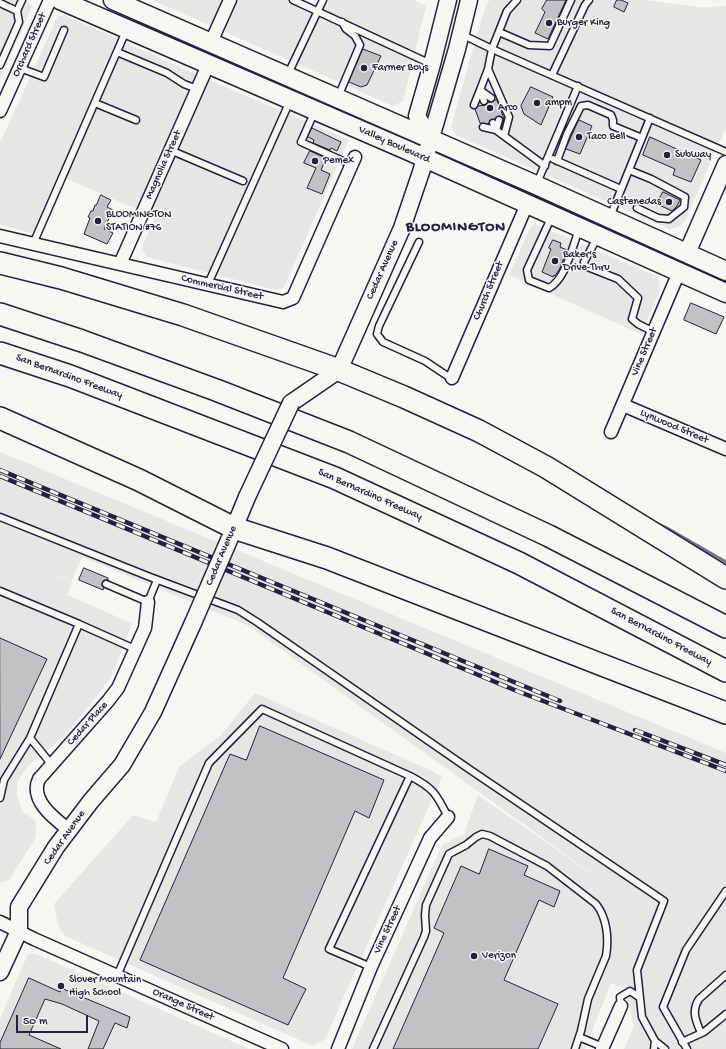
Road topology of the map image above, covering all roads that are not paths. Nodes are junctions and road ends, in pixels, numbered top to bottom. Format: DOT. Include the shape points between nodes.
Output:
graph roads {
  1 [pos="22,0"];
  2 [pos="50,0"];
  3 [pos="60,0"];
  4 [pos="113,0"];
  5 [pos="230,0"];
  6 [pos="293,0"];
  7 [pos="323,0"];
  8 [pos="448,0"];
  9 [pos="469,0"];
  10 [pos="517,0"];
  11 [pos="570,0"];
  12 [pos="589,0"];
  13 [pos="0,3"];
  14 [pos="17,11"];
  15 [pos="318,11"];
  16 [pos="342,22"];
  17 [pos="127,29"];
  18 [pos="64,30"];
  19 [pos="499,32"];
  20 [pos="461,34"];
  21 [pos="211,42"];
  22 [pos="492,49"];
  23 [pos="117,52"];
  24 [pos="432,64"];
  25 [pos="0,65"];
  26 [pos="208,65"];
  27 [pos="20,68"];
  28 [pos="488,70"];
  29 [pos="552,75"];
  30 [pos="288,76"];
  31 [pos="578,86"];
  32 [pos="197,89"];
  33 [pos="480,90"];
  34 [pos="338,98"];
  35 [pos="491,98"];
  36 [pos="291,99"];
  37 [pos="484,101"];
  38 [pos="95,103"];
  39 [pos="474,105"];
  40 [pos="315,110"];
  41 [pos="0,111"];
  42 [pos="650,118"];
  43 [pos="136,120"];
  44 [pos="496,121"];
  45 [pos="483,127"];
  46 [pos="496,130"];
  47 [pos="504,136"];
  48 [pos="430,138"];
  49 [pos="642,138"];
  50 [pos="170,150"];
  51 [pos="726,152"];
  52 [pos="548,157"];
  53 [pos="425,158"];
  54 [pos="354,161"];
  55 [pos="557,161"];
  56 [pos="726,164"];
  57 [pos="545,166"];
  58 [pos="629,170"];
  59 [pos="243,181"];
  60 [pos="536,185"];
  61 [pos="621,189"];
  62 [pos="527,204"];
  63 [pos="637,208"];
  64 [pos="552,216"];
  65 [pos="609,218"];
  66 [pos="580,228"];
  67 [pos="0,236"];
  68 [pos="598,236"];
  69 [pos="419,242"];
  70 [pos="33,244"];
  71 [pos="687,253"];
  72 [pos="0,263"];
  73 [pos="120,264"];
  74 [pos="726,271"];
  75 [pos="679,272"];
  76 [pos="208,284"];
  77 [pos="726,293"];
  78 [pos="0,314"];
  79 [pos="654,332"];
  80 [pos="0,353"];
  81 [pos="340,370"];
  82 [pos="452,378"];
  83 [pos="623,405"];
  84 [pos="0,418"];
  85 [pos="611,432"];
  86 [pos="726,450"];
  87 [pos="0,517"];
  88 [pos="231,534"];
  89 [pos="726,578"];
  90 [pos="157,580"];
  91 [pos="106,584"];
  92 [pos="0,591"];
  93 [pos="148,602"];
  94 [pos="79,624"];
  95 [pos="726,627"];
  96 [pos="135,650"];
  97 [pos="726,671"];
  98 [pos="726,714"];
  99 [pos="30,738"];
  100 [pos="52,765"];
  101 [pos="410,776"];
  102 [pos="0,798"];
  103 [pos="448,817"];
  104 [pos="70,830"];
  105 [pos="726,891"];
  106 [pos="0,922"];
  107 [pos="19,931"];
  108 [pos="371,967"];
  109 [pos="0,972"];
  110 [pos="726,975"];
  111 [pos="117,976"];
  112 [pos="639,997"];
  113 [pos="621,1006"];
  114 [pos="726,1014"];
  115 [pos="701,1033"];
  116 [pos="579,1037"];
  117 [pos="655,1041"];
  118 [pos="682,1042"];
  119 [pos="602,1048"];
  120 [pos="282,1049"];
  121 [pos="338,1049"];
  122 [pos="373,1049"];
  123 [pos="575,1049"];
  124 [pos="654,1049"];
  125 [pos="665,1049"];
  126 [pos="686,1049"];
  1 -- 14 [label="lane"];
  2 -- 27 [label="street, Orchard Street"];
  3 -- 17 [label="main road, Valley Boulevard"];
  4 -- 21 [label="main road, Valley Boulevard"];
  5 -- 21 [label="street"];
  6 -- 15 [label="lane"];
  7 -- 15 [label="lane"];
  8 -- 24 [label="main road"];
  9 -- 20 [label="main road, Cedar Avenue"];
  10 -- 19 [label="lane" via="507,11"];
  11 -- 19 [label="lane" via="550,46 529,45"];
  12 -- 29 [label="lane" via="584,5"];
  13 -- 14 [label="lane"];
  14 -- 25 [label="lane" via="19,22"];
  15 -- 16 [label="lane"];
  15 -- 30 [label="lane"];
  16 -- 24 [label="lane"];
  16 -- 34 [label="lane" via="346,29 356,36 360,46"];
  17 -- 23 [label="lane"];
  17 -- 26 [label="main road, Valley Boulevard"];
  18 -- 27 [label="lane" via="44,78"];
  19 -- 22 [label="lane"];
  20 -- 22 [label="lane"];
  20 -- 48 [label="main road, Cedar Avenue"];
  21 -- 30 [label="main road, Valley Boulevard"];
  22 -- 28 [label="lane"];
  22 -- 29 [label="lane"];
  23 -- 32 [label="lane"];
  23 -- 38 [label="lane"];
  24 -- 48 [label="main road" via="417,116"];
  26 -- 32 [label="street, Magnolia Street"];
  26 -- 36 [label="main road, Valley Boulevard"];
  27 -- 41 [label="street, Orchard Street"];
  28 -- 33 [label="lane"];
  28 -- 47 [label="lane" via="509,118"];
  29 -- 31 [label="lane"];
  30 -- 34 [label="main road, Valley Boulevard"];
  31 -- 42 [label="lane"];
  31 -- 52 [label="lane"];
  32 -- 50 [label="street, Magnolia Street"];
  33 -- 35 [label="lane"];
  33 -- 37 [label="lane"];
  33 -- 39 [label="lane"];
  34 -- 48 [label="main road, Valley Boulevard"];
  36 -- 40 [label="main road, Valley Boulevard"];
  36 -- 76 [label="lane"];
  38 -- 43 [label="lane"];
  38 -- 70 [label="lane"];
  40 -- 53 [label="main road, Valley Boulevard"];
  40 -- 54 [label="lane" via="301,142"];
  42 -- 49 [label="lane"];
  42 -- 51 [label="lane"];
  44 -- 46 [label="lane"];
  45 -- 46 [label="lane"];
  46 -- 47 [label="lane"];
  47 -- 57 [label="lane"];
  48 -- 53 [label="main road, Cedar Avenue"];
  48 -- 60 [label="main road, Valley Boulevard"];
  49 -- 55 [label="lane" via="613,126 611,115 588,105 581,106"];
  49 -- 58 [label="lane"];
  50 -- 59 [label="lane"];
  50 -- 73 [label="street, Magnolia Street"];
  52 -- 55 [label="lane"];
  52 -- 57 [label="lane"];
  53 -- 62 [label="main road, Valley Boulevard"];
  53 -- 81 [label="main road, Cedar Avenue" via="402,228"];
  54 -- 76 [label="street, Commercial Street" via="293,298 283,302"];
  55 -- 61 [label="lane"];
  56 -- 71 [label="main road"];
  57 -- 60 [label="lane"];
  58 -- 61 [label="lane"];
  58 -- 63 [label="lane" via="685,197 684,207 669,219 658,218"];
  60 -- 65 [label="main road, Valley Boulevard"];
  61 -- 65 [label="lane"];
  62 -- 64 [label="main road, Valley Boulevard"];
  62 -- 82 [label="street, Church Street"];
  64 -- 66 [label="main road, Valley Boulevard"];
  64 -- 66 [label="lane" via="527,270 529,280 549,288 556,285"];
  65 -- 71 [label="main road, Valley Boulevard"];
  66 -- 68 [label="main road, Valley Boulevard"];
  67 -- 70 [label="street, Commercial Street"];
  68 -- 75 [label="main road, Valley Boulevard"];
  68 -- 79 [label="lane" via="584,262 585,266 618,279 632,291 638,298 632,320"];
  69 -- 82 [label="lane" via="377,334 383,342 425,361"];
  70 -- 73 [label="street, Commercial Street"];
  71 -- 74 [label="main road, Valley Boulevard"];
  72 -- 81 [label="highway" via="61,278 183,315"];
  73 -- 76 [label="street, Commercial Street"];
  75 -- 77 [label="main road, Valley Boulevard"];
  75 -- 79 [label="street, Vine Street"];
  78 -- 95 [label="highway" via="142,363 349,442 549,536"];
  79 -- 83 [label="street, Vine Street"];
  80 -- 97 [label="highway, San Bernardino Freeway" via="70,376 335,478 519,563"];
  81 -- 88 [label="main road, Cedar Avenue, bridge" via="291,403"];
  81 -- 89 [label="highway" via="479,431 539,463"];
  83 -- 85 [label="street, Vine Street"];
  83 -- 86 [label="street, Lynwood Street"];
  84 -- 88 [label="highway" via="138,480"];
  87 -- 90 [label="lane"];
  88 -- 98 [label="highway" via="327,558"];
  88 -- 104 [label="main road, Cedar Avenue, bridge" via="153,712 122,765"];
  90 -- 93 [label="lane"];
  90 -- 112 [label="lane" via="238,610 258,622 664,901 637,970"];
  91 -- 93 [label="lane"];
  92 -- 94 [label="lane"];
  93 -- 96 [label="street, Cedar Place" via="145,628"];
  94 -- 96 [label="lane"];
  94 -- 99 [label="lane"];
  96 -- 100 [label="street, Cedar Place" via="118,688"];
  99 -- 100 [label="lane"];
  99 -- 102 [label="lane" via="4,780"];
  100 -- 104 [label="street, Cedar Place" via="39,779 36,790 50,814"];
  101 -- 103 [label="lane" via="426,784 438,797"];
  101 -- 108 [label="lane" via="329,949"];
  101 -- 111 [label="lane" via="262,709 209,763"];
  103 -- 108 [label="street, Vine Street" via="430,838"];
  104 -- 107 [label="main road, Cedar Avenue" via="56,847 19,907"];
  105 -- 118 [label="lane" via="686,950 663,1007"];
  106 -- 107 [label="street, Orange Street"];
  107 -- 109 [label="main road, Cedar Avenue"];
  107 -- 111 [label="street, Orange Street"];
  108 -- 121 [label="street, Vine Street"];
  110 -- 115 [label="lane" via="696,1003 694,1018"];
  111 -- 120 [label="street, Orange Street"];
  112 -- 113 [label="lane" via="630,991 620,997"];
  112 -- 117 [label="lane" via="642,1017"];
  113 -- 119 [label="street"];
  114 -- 115 [label="lane"];
  115 -- 118 [label="lane"];
  116 -- 119 [label="lane"];
  116 -- 122 [label="lane" via="588,999 607,949 602,911 547,866 482,834 449,854 426,905 424,937"];
  116 -- 123 [label="lane"];
  117 -- 124 [label="lane"];
  117 -- 125 [label="lane"];
  118 -- 126 [label="lane"];
}
